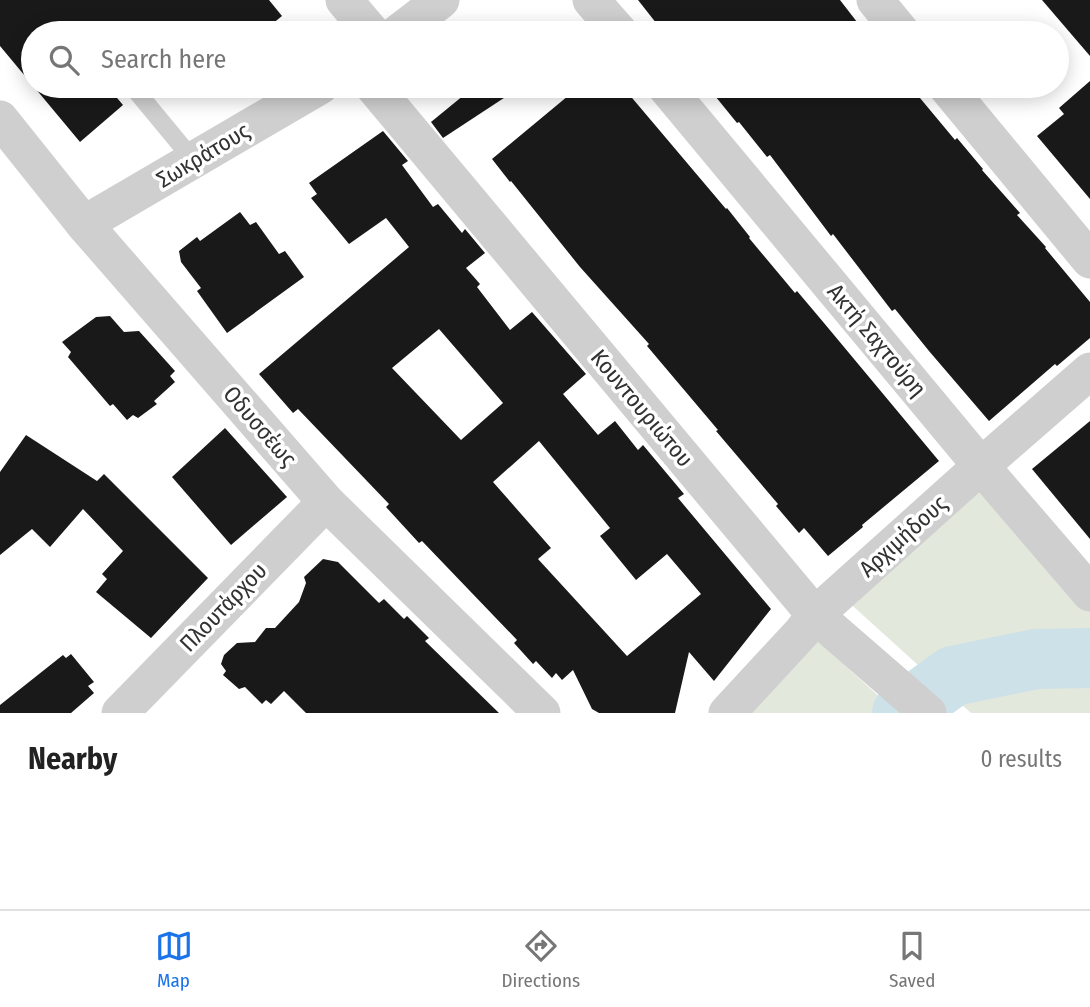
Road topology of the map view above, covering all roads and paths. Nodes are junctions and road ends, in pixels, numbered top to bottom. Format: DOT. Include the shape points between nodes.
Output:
graph roads {
  1 [pos="344,0"];
  2 [pos="441,0"];
  3 [pos="591,0"];
  4 [pos="875,0"];
  5 [pos="362,21"];
  6 [pos="414,21"];
  7 [pos="609,21"];
  8 [pos="892,21"];
  9 [pos="142,98"];
  10 [pos="300,98"];
  11 [pos="383,98"];
  12 [pos="675,98"];
  13 [pos="956,98"];
  14 [pos="0,119"];
  15 [pos="194,160"];
  16 [pos="85,224"];
  17 [pos="1090,260"];
  18 [pos="1090,371"];
  19 [pos="981,466"];
  20 [pos="326,502"];
  21 [pos="1090,593"];
  22 [pos="815,615"];
  23 [pos="120,713"];
  24 [pos="542,713"];
  25 [pos="727,713"];
  26 [pos="928,713"];
  1 -- 5 [label="street"];
  2 -- 6 [label="street"];
  3 -- 7 [label="street"];
  4 -- 8 [label="street"];
  9 -- 15 [label="lane"];
  10 -- 15 [label="street, Σωκράτους"];
  11 -- 22 [label="street, Κουντουριώτου"];
  12 -- 19 [label="street, Ακτή Σαχτούρη"];
  13 -- 17 [label="street"];
  14 -- 16 [label="street, Οδυσσέως"];
  15 -- 16 [label="street, Σωκράτους"];
  16 -- 20 [label="street, Οδυσσέως"];
  18 -- 19 [label="street, Αρχιμήδους"];
  19 -- 21 [label="street, Ακτή Σαχτούρη"];
  19 -- 22 [label="street, Αρχιμήδους"];
  20 -- 23 [label="street, Πλουτάρχου"];
  20 -- 24 [label="street, Οδυσσέως"];
  22 -- 25 [label="street, Αρχιμήδους"];
  22 -- 26 [label="street, Κουντουριώτου"];
}
